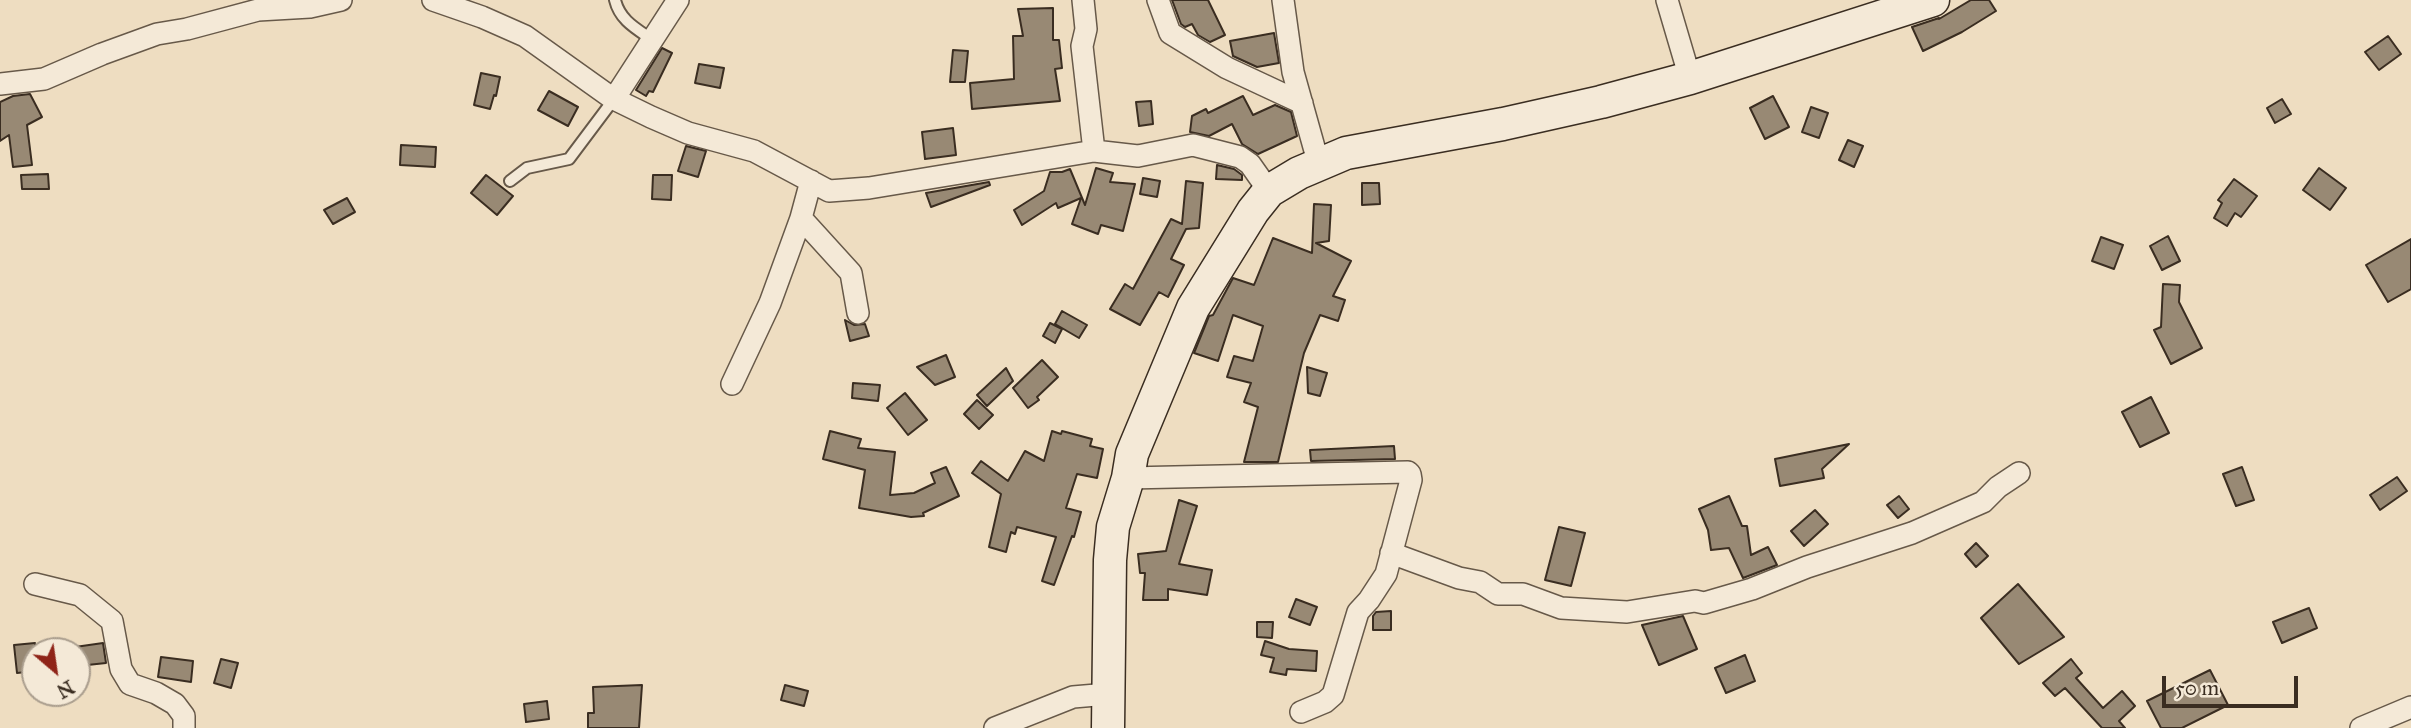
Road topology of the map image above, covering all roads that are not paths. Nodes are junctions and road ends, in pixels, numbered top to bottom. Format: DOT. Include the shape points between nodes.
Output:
graph roads {
  1 [pos="341,0"];
  2 [pos="433,0"];
  3 [pos="615,0"];
  4 [pos="678,0"];
  5 [pos="1083,0"];
  6 [pos="1158,0"];
  7 [pos="1283,0"];
  8 [pos="1667,0"];
  9 [pos="1933,0"];
  10 [pos="654,40"];
  11 [pos="1690,78"];
  12 [pos="0,84"];
  13 [pos="614,99"];
  14 [pos="1302,103"];
  15 [pos="1094,151"];
  16 [pos="1319,165"];
  17 [pos="510,181"];
  18 [pos="811,181"];
  19 [pos="1269,191"];
  20 [pos="802,218"];
  21 [pos="858,313"];
  22 [pos="732,384"];
  23 [pos="2019,473"];
  24 [pos="1128,478"];
  25 [pos="1391,553"];
  26 [pos="35,584"];
  27 [pos="1108,694"];
  28 [pos="2411,707"];
  29 [pos="1301,712"];
  30 [pos="184,728"];
  31 [pos="995,728"];
  32 [pos="1108,728"];
  33 [pos="2361,728"];
  1 -- 12 [label="street" via="258,10 157,34 44,79"];
  2 -- 13 [label="street" via="525,36"];
  3 -- 10 [label="lane" via="625,21"];
  4 -- 10 [label="street"];
  5 -- 15 [label="street" via="1086,29 1082,46"];
  6 -- 14 [label="street" via="1170,33 1227,68"];
  7 -- 14 [label="street"];
  8 -- 11 [label="street"];
  9 -- 11 [label="street"];
  10 -- 13 [label="street"];
  11 -- 16 [label="street" via="1503,124 1346,153"];
  13 -- 17 [label="lane" via="569,159 527,168"];
  13 -- 18 [label="street" via="688,132 754,151"];
  14 -- 16 [label="street"];
  15 -- 18 [label="street" via="869,188 829,191"];
  15 -- 19 [label="street" via="1138,156 1193,145 1240,157"];
  16 -- 19 [label="street"];
  18 -- 20 [label="street"];
  19 -- 24 [label="street" via="1193,308 1132,454"];
  20 -- 21 [label="street" via="851,273"];
  20 -- 22 [label="street" via="770,303"];
  23 -- 25 [label="street" via="1983,502 1912,533 1704,603 1628,612 1561,608 1523,594 1498,594 1480,582"];
  24 -- 25 [label="street" via="1408,472 1411,480"];
  24 -- 27 [label="street" via="1113,527"];
  25 -- 29 [label="street" via="1381,583 1358,612 1333,695"];
  26 -- 30 [label="street" via="80,595 112,621 121,669 130,684 175,704 184,716"];
  27 -- 31 [label="street" via="1073,697"];
  27 -- 32 [label="street"];
  28 -- 33 [label="street"];
}
